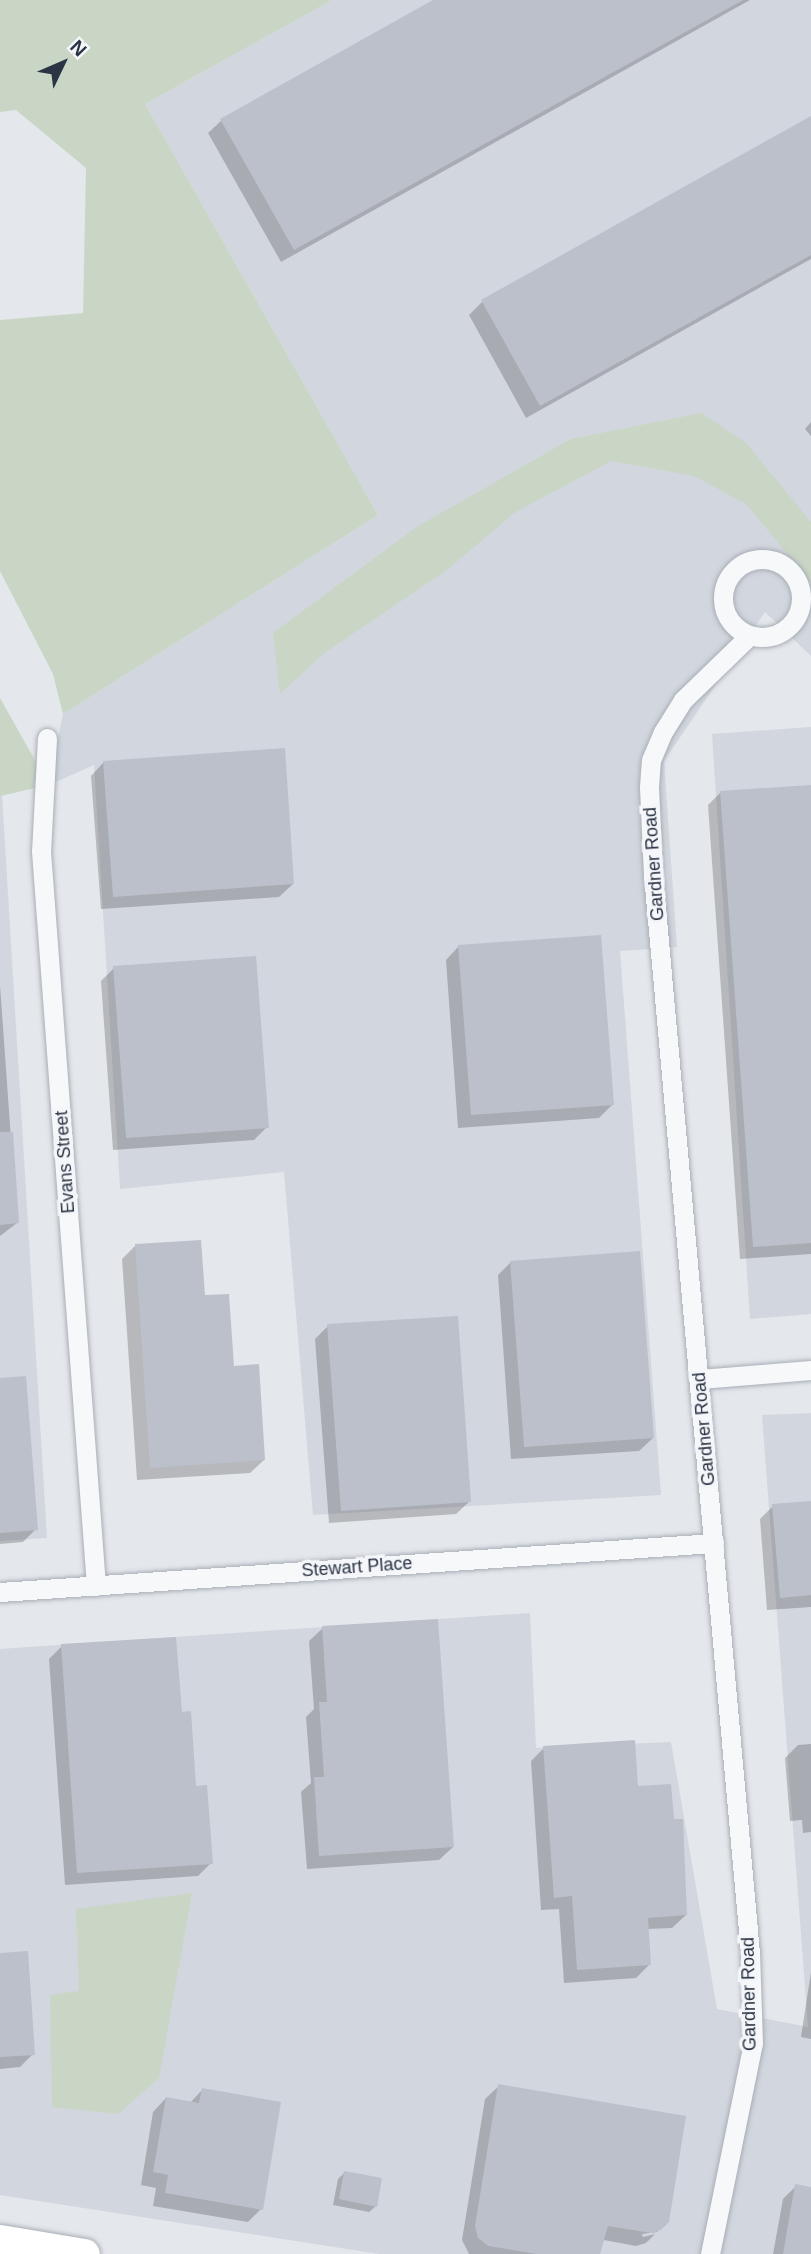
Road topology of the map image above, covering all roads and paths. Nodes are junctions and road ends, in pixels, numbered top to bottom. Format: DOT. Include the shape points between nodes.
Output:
graph roads {
  1 [pos="749,636"];
  2 [pos="47,738"];
  3 [pos="811,1370"];
  4 [pos="700,1378"];
  5 [pos="714,1543"];
  6 [pos="96,1586"];
  7 [pos="0,1592"];
  8 [pos="0,2240"];
  9 [pos="85,2254"];
  10 [pos="710,2254"];
  1 -- 1 [label="street" via="776,635 797,617 801,605 798,581 777,562 751,561 732,573 725,584 725,612 731,623"];
  1 -- 4 [label="street, Gardner Road" via="683,700 651,760 649,788 653,876"];
  2 -- 6 [label="street, Evans Street" via="41,851"];
  3 -- 4 [label="street"];
  4 -- 5 [label="street, Gardner Road"];
  5 -- 6 [label="street, Stewart Place"];
  5 -- 10 [label="street, Gardner Road" via="750,1953 753,2043"];
  6 -- 7 [label="street, Stewart Place"];
  8 -- 9 [label="highway"];
}
